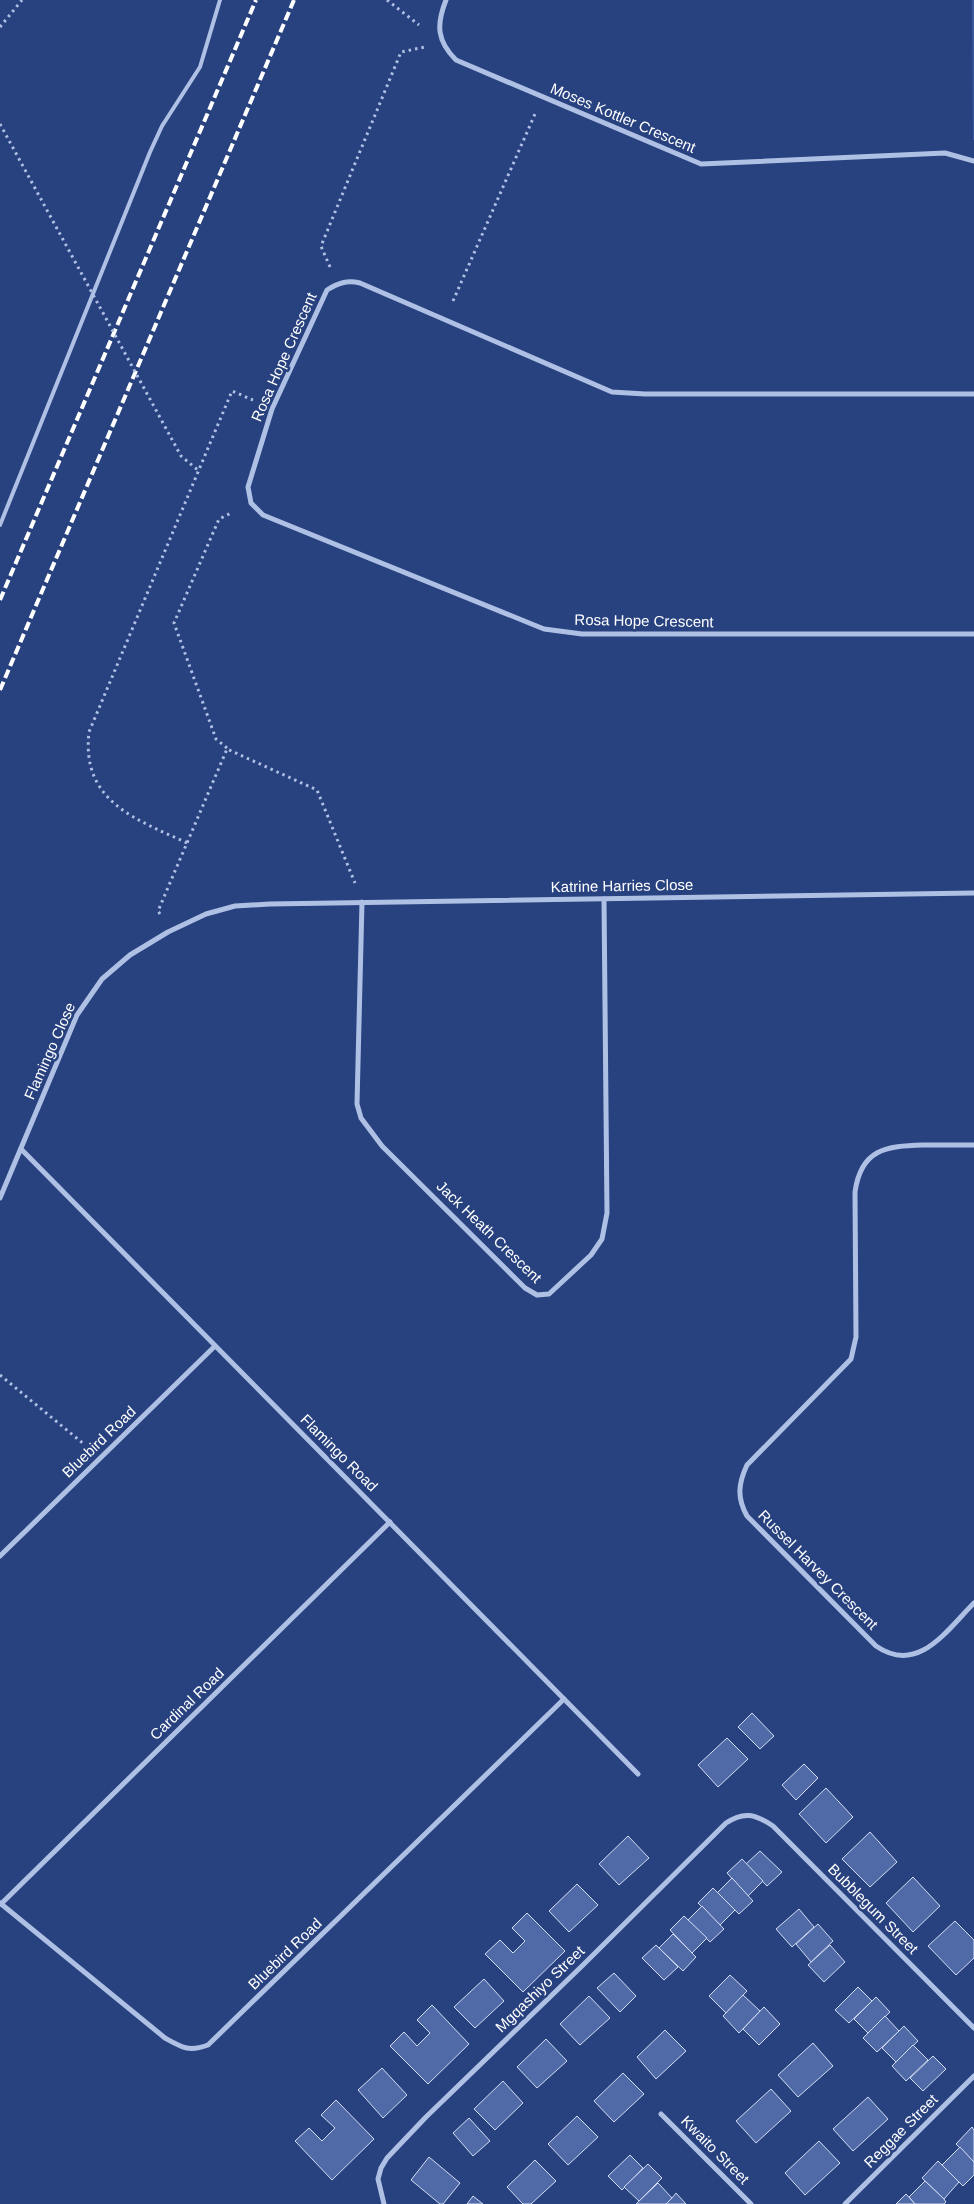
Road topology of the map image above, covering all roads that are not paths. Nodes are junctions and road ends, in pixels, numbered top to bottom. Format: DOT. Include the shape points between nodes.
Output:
graph roads {
  1 [pos="220,0"];
  2 [pos="446,0"];
  3 [pos="974,161"];
  4 [pos="974,394"];
  5 [pos="0,525"];
  6 [pos="974,634"];
  7 [pos="974,893"];
  8 [pos="604,899"];
  9 [pos="362,902"];
  10 [pos="270,904"];
  11 [pos="974,1144"];
  12 [pos="21,1149"];
  13 [pos="0,1198"];
  14 [pos="216,1346"];
  15 [pos="390,1522"];
  16 [pos="0,1556"];
  17 [pos="974,1604"];
  18 [pos="564,1699"];
  19 [pos="638,1774"];
  20 [pos="750,1815"];
  21 [pos="1,1904"];
  22 [pos="974,2028"];
  23 [pos="974,2076"];
  24 [pos="661,2114"];
  25 [pos="384,2204"];
  26 [pos="751,2204"];
  27 [pos="845,2204"];
  1 -- 5 [label="lane" via="200,67 162,126 150,152"];
  2 -- 3 [label="street, Moses Kottler Crescent" via="439,29 443,43 456,60 701,164 945,153"];
  4 -- 6 [label="street, Rosa Hope Crescent" via="612,392 351,281 327,290 272,409 248,487 251,503 263,515 544,629 582,634"];
  7 -- 8 [label="street, Katrine Harries Close"];
  8 -- 9 [label="street, Katrine Harries Close"];
  8 -- 9 [label="street, Jack Heath Crescent" via="607,1213 602,1239 591,1255 549,1294 536,1295 525,1288 382,1146 361,1118 357,1104"];
  9 -- 10 [label="street, Katrine Harries Close"];
  10 -- 12 [label="street, Flamingo Close" via="235,906 206,914 130,955 102,979 77,1015"];
  11 -- 17 [label="street, Russel Harvey Crescent" via="896,1146 874,1154 866,1162 858,1176 855,1192 856,1337 851,1359 746,1465 739,1488 742,1508 747,1516 876,1646 886,1652 910,1656 929,1648"];
  12 -- 13 [label="street, Flamingo Close"];
  12 -- 14 [label="street, Flamingo Road"];
  14 -- 15 [label="street, Flamingo Road"];
  14 -- 16 [label="street, Bluebird Road"];
  15 -- 18 [label="street, Flamingo Road"];
  15 -- 21 [label="street, Cardinal Road"];
  18 -- 19 [label="street, Flamingo Road"];
  18 -- 21 [label="street, Bluebird Road" via="208,2046 194,2050 165,2038"];
  20 -- 22 [label="street, Bubblegum Street" via="773,1826"];
  20 -- 25 [label="street, Mgqashiyo Street" via="737,1816 726,1823 426,2117 381,2168 378,2179"];
  23 -- 27 [label="street, Reggae Street"];
  24 -- 26 [label="street, Kwaito Street"];
}
